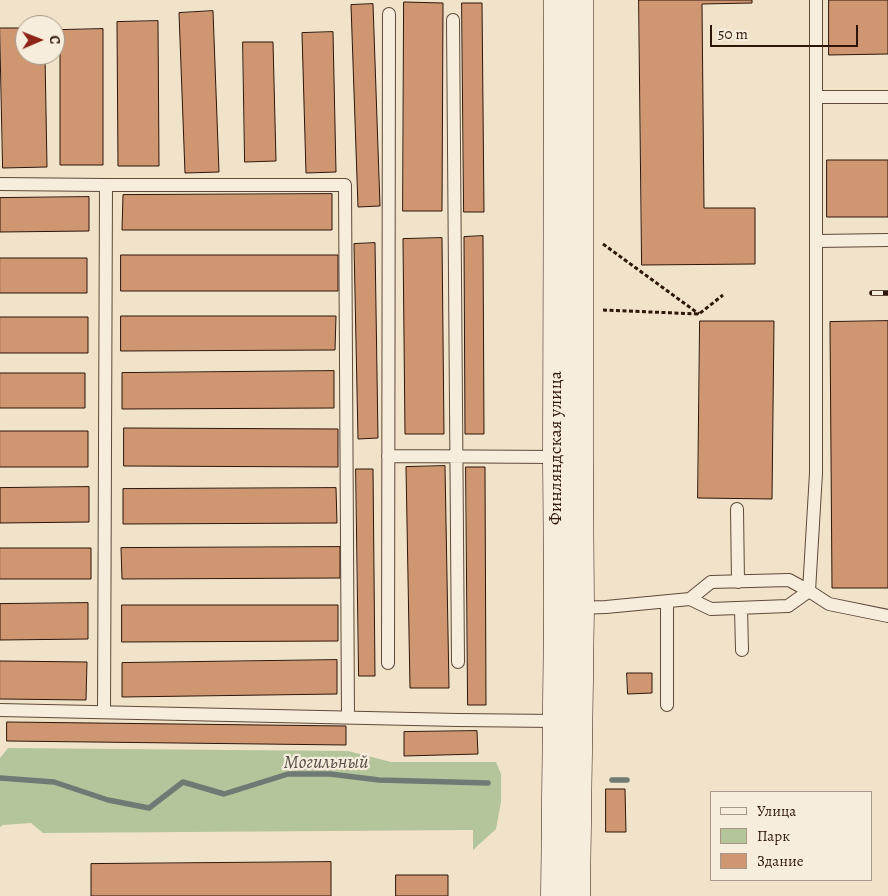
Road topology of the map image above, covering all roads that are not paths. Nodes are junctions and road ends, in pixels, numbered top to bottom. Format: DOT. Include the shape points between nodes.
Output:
graph roads {
  1 [pos="558,0"];
  2 [pos="579,0"];
  3 [pos="816,0"];
  4 [pos="389,14"];
  5 [pos="453,20"];
  6 [pos="816,97"];
  7 [pos="888,97"];
  8 [pos="0,184"];
  9 [pos="106,185"];
  10 [pos="888,240"];
  11 [pos="816,241"];
  12 [pos="388,456"];
  13 [pos="456,457"];
  14 [pos="568,457"];
  15 [pos="737,509"];
  16 [pos="738,582"];
  17 [pos="809,591"];
  18 [pos="690,599"];
  19 [pos="667,602"];
  20 [pos="569,608"];
  21 [pos="741,608"];
  22 [pos="888,616"];
  23 [pos="742,650"];
  24 [pos="458,662"];
  25 [pos="388,663"];
  26 [pos="667,705"];
  27 [pos="0,710"];
  28 [pos="104,712"];
  29 [pos="348,717"];
  30 [pos="567,721"];
  31 [pos="555,896"];
  32 [pos="576,896"];
  1 -- 14 [label="street, Финляндская улица"];
  2 -- 14 [label="street, Финляндская улица"];
  3 -- 6 [label="lane"];
  4 -- 12 [label="lane"];
  5 -- 13 [label="lane"];
  6 -- 7 [label="lane"];
  6 -- 11 [label="lane"];
  8 -- 9 [label="lane"];
  9 -- 28 [label="lane"];
  9 -- 29 [label="lane" via="345,185"];
  10 -- 11 [label="lane"];
  11 -- 17 [label="lane" via="816,473"];
  12 -- 13 [label="lane"];
  12 -- 25 [label="lane"];
  13 -- 14 [label="lane"];
  13 -- 24 [label="lane"];
  14 -- 20 [label="street, Финляндская улица"];
  15 -- 16 [label="lane"];
  16 -- 17 [label="lane" via="789,580"];
  16 -- 18 [label="lane" via="711,582"];
  17 -- 21 [label="lane" via="788,606"];
  17 -- 22 [label="lane" via="828,604"];
  18 -- 19 [label="lane"];
  18 -- 21 [label="lane" via="712,609"];
  19 -- 20 [label="lane"];
  19 -- 26 [label="lane"];
  20 -- 30 [label="street, Финляндская улица"];
  21 -- 23 [label="lane"];
  27 -- 28 [label="lane"];
  28 -- 29 [label="lane"];
  29 -- 30 [label="lane"];
  30 -- 31 [label="street, Финляндская улица"];
  30 -- 32 [label="street, Финляндская улица"];
}
